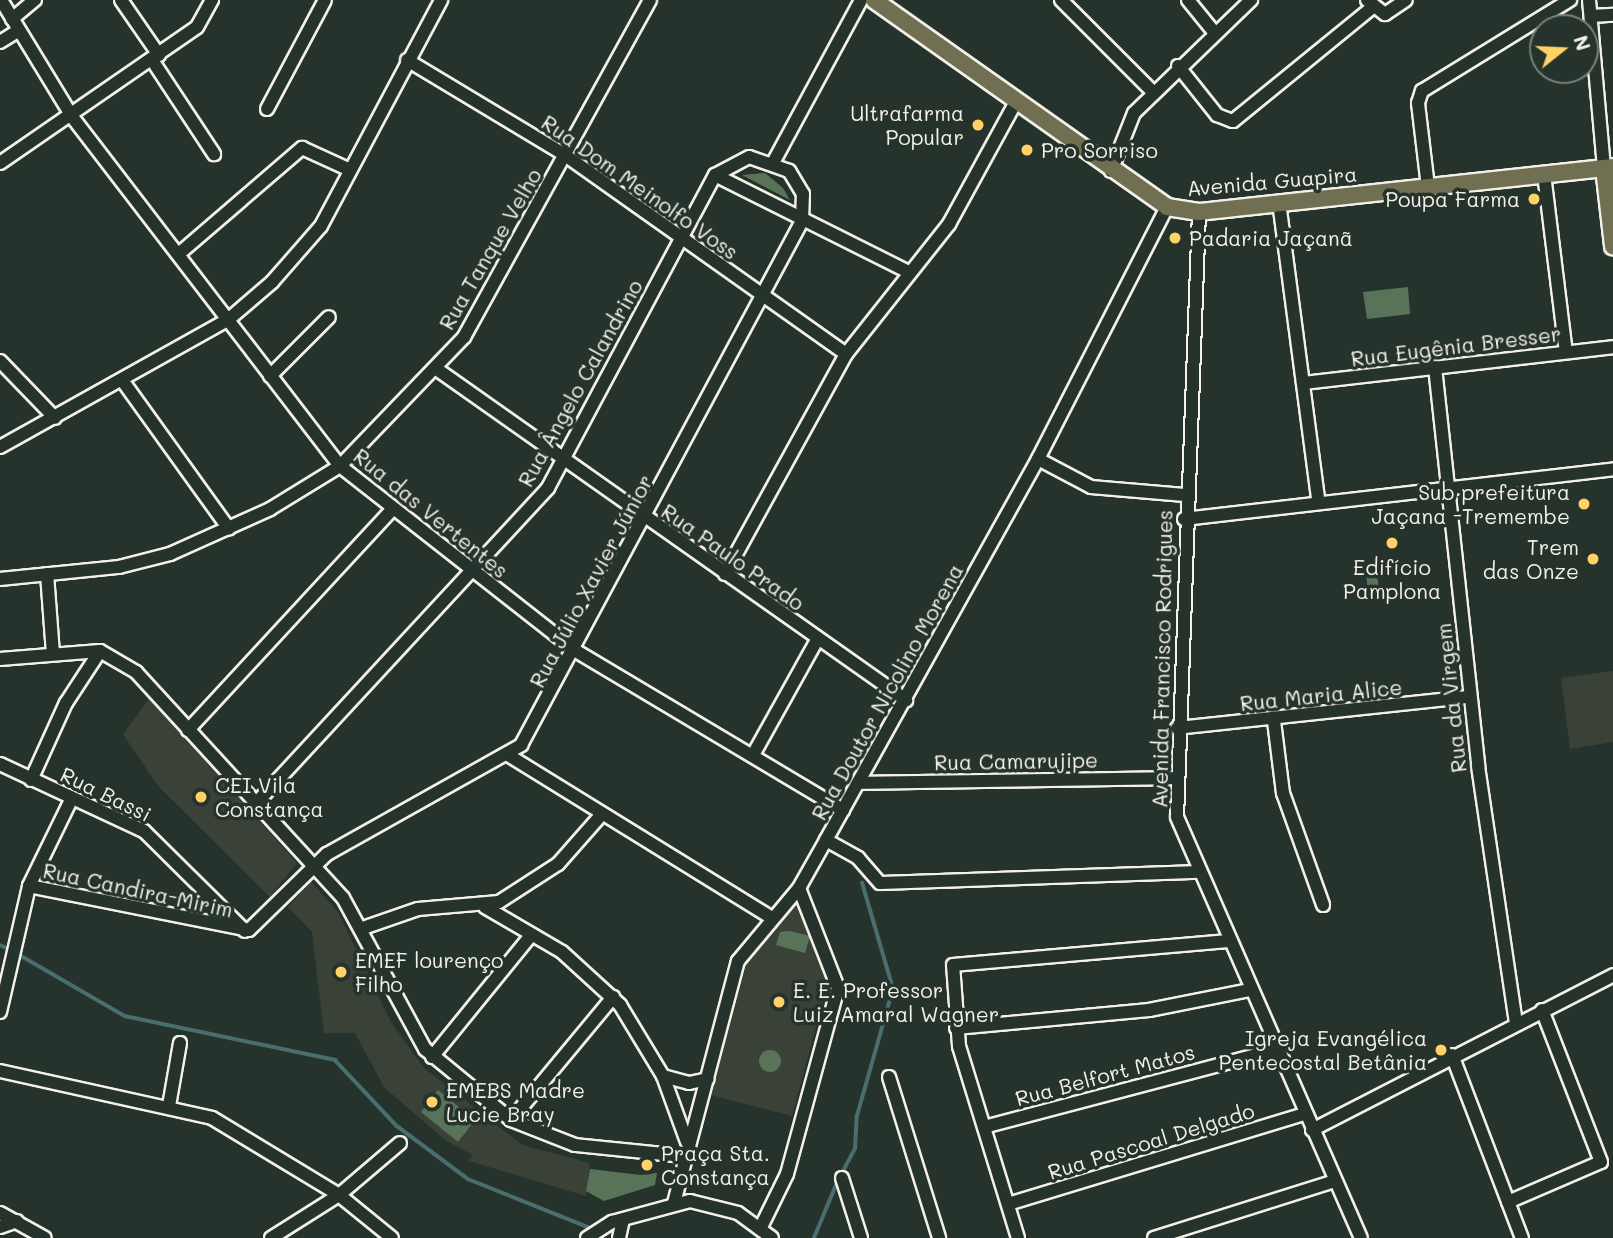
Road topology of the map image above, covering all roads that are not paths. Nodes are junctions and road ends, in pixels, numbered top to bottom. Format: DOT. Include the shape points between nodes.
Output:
graph roads {
  1 [pos="1,0"];
  2 [pos="35,0"];
  3 [pos="121,0"];
  4 [pos="212,0"];
  5 [pos="325,0"];
  6 [pos="440,0"];
  7 [pos="650,0"];
  8 [pos="861,0"];
  9 [pos="874,0"];
  10 [pos="1061,0"];
  11 [pos="1188,0"];
  12 [pos="1251,0"];
  13 [pos="1406,0"];
  14 [pos="1570,0"];
  15 [pos="1370,4"];
  16 [pos="15,24"];
  17 [pos="1213,31"];
  18 [pos="0,42"];
  19 [pos="155,58"];
  20 [pos="407,60"];
  21 [pos="1178,66"];
  22 [pos="1599,83"];
  23 [pos="1153,92"];
  24 [pos="1017,100"];
  25 [pos="267,109"];
  26 [pos="73,118"];
  27 [pos="214,154"];
  28 [pos="565,155"];
  29 [pos="774,161"];
  30 [pos="0,163"];
  31 [pos="1609,167"];
  32 [pos="350,170"];
  33 [pos="1111,171"];
  34 [pos="1544,174"];
  35 [pos="715,175"];
  36 [pos="1428,187"];
  37 [pos="1279,202"];
  38 [pos="1167,207"];
  39 [pos="1199,212"];
  40 [pos="802,220"];
  41 [pos="681,238"];
  42 [pos="1613,246"];
  43 [pos="181,252"];
  44 [pos="909,272"];
  45 [pos="766,298"];
  46 [pos="329,317"];
  47 [pos="229,318"];
  48 [pos="1613,347"];
  49 [pos="1566,352"];
  50 [pos="846,354"];
  51 [pos="0,361"];
  52 [pos="1436,367"];
  53 [pos="438,370"];
  54 [pos="270,376"];
  55 [pos="122,380"];
  56 [pos="1303,383"];
  57 [pos="55,418"];
  58 [pos="0,447"];
  59 [pos="1038,459"];
  60 [pos="564,460"];
  61 [pos="340,466"];
  62 [pos="1613,469"];
  63 [pos="1450,487"];
  64 [pos="1185,495"];
  65 [pos="1318,500"];
  66 [pos="393,509"];
  67 [pos="645,518"];
  68 [pos="1184,519"];
  69 [pos="229,529"];
  70 [pos="474,572"];
  71 [pos="47,574"];
  72 [pos="725,574"];
  73 [pos="0,579"];
  74 [pos="817,640"];
  75 [pos="576,651"];
  76 [pos="100,652"];
  77 [pos="53,654"];
  78 [pos="0,660"];
  79 [pos="1469,697"];
  80 [pos="906,700"];
  81 [pos="1274,721"];
  82 [pos="1177,728"];
  83 [pos="188,730"];
  84 [pos="508,755"];
  85 [pos="753,755"];
  86 [pos="0,764"];
  87 [pos="1175,778"];
  88 [pos="31,779"];
  89 [pos="858,783"];
  90 [pos="72,798"];
  91 [pos="254,806"];
  92 [pos="843,810"];
  93 [pos="601,815"];
  94 [pos="826,840"];
  95 [pos="314,865"];
  96 [pos="1200,872"];
  97 [pos="29,886"];
  98 [pos="799,888"];
  99 [pos="1323,905"];
  100 [pos="485,907"];
  101 [pos="772,918"];
  102 [pos="363,928"];
  103 [pos="242,931"];
  104 [pos="531,935"];
  105 [pos="1228,941"];
  106 [pos="1613,975"];
  107 [pos="1250,989"];
  108 [pos="613,997"];
  109 [pos="1542,1010"];
  110 [pos="0,1012"];
  111 [pos="1516,1022"];
  112 [pos="956,1028"];
  113 [pos="180,1043"];
  114 [pos="1276,1050"];
  115 [pos="1452,1055"];
  116 [pos="432,1057"];
  117 [pos="0,1071"];
  118 [pos="663,1076"];
  119 [pos="889,1077"];
  120 [pos="708,1079"];
  121 [pos="169,1106"];
  122 [pos="1305,1114"];
  123 [pos="510,1120"];
  124 [pos="984,1127"];
  125 [pos="1312,1130"];
  126 [pos="687,1142"];
  127 [pos="400,1143"];
  128 [pos="684,1156"];
  129 [pos="842,1178"];
  130 [pos="1335,1181"];
  131 [pos="339,1195"];
  132 [pos="1508,1202"];
  133 [pos="674,1203"];
  134 [pos="1008,1204"];
  135 [pos="0,1213"];
  136 [pos="17,1221"];
  137 [pos="0,1227"];
  138 [pos="761,1227"];
  139 [pos="618,1228"];
  140 [pos="589,1237"];
  141 [pos="45,1238"];
  142 [pos="271,1238"];
  143 [pos="392,1238"];
  144 [pos="772,1238"];
  145 [pos="861,1238"];
  146 [pos="939,1238"];
  147 [pos="1018,1238"];
  148 [pos="1154,1238"];
  149 [pos="1361,1238"];
  150 [pos="1522,1238"];
  1 -- 16 [label="street, Rua das Vertentes"];
  2 -- 16 [label="street"];
  3 -- 19 [label="street"];
  4 -- 19 [label="street" via="197,27"];
  5 -- 25 [label="street"];
  6 -- 20 [label="street"];
  7 -- 28 [label="street, Rua Tanque Velho"];
  8 -- 29 [label="street"];
  9 -- 24 [label="main road, Avenida Guapira"];
  10 -- 23 [label="street"];
  11 -- 17 [label="street"];
  12 -- 17 [label="street"];
  13 -- 15 [label="street" via="1385,14"];
  14 -- 36 [label="street" via="1422,91 1418,103"];
  15 -- 21 [label="street" via="1233,121 1217,115"];
  16 -- 18 [label="street"];
  16 -- 26 [label="street, Rua das Vertentes"];
  17 -- 21 [label="street"];
  19 -- 26 [label="street"];
  19 -- 27 [label="street"];
  20 -- 28 [label="street, Rua Dom Meinolfo Voss"];
  20 -- 32 [label="street"];
  21 -- 23 [label="street"];
  22 -- 31 [label="street"];
  23 -- 33 [label="street" via="1130,120"];
  24 -- 33 [label="main road, Avenida Guapira"];
  24 -- 44 [label="street" via="961,206"];
  26 -- 30 [label="street"];
  26 -- 43 [label="street, Rua das Vertentes"];
  28 -- 41 [label="street, Rua Dom Meinolfo Voss"];
  28 -- 53 [label="street, Rua Tanque Velho" via="487,299"];
  29 -- 35 [label="street" via="741,158"];
  29 -- 40 [label="street" via="799,186"];
  31 -- 34 [label="main road, Avenida Guapira"];
  31 -- 42 [label="main road"];
  32 -- 43 [label="street" via="302,148"];
  32 -- 47 [label="street" via="305,248"];
  33 -- 38 [label="main road, Avenida Guapira"];
  34 -- 36 [label="main road, Avenida Guapira"];
  34 -- 49 [label="street"];
  35 -- 40 [label="street"];
  35 -- 41 [label="street, Rua Ângelo Calandrino"];
  36 -- 37 [label="main road, Avenida Guapira"];
  37 -- 39 [label="main road, Avenida Guapira"];
  37 -- 56 [label="street"];
  38 -- 39 [label="main road, Avenida Guapira"];
  38 -- 59 [label="street, Rua Doutor Nicolino Morena"];
  39 -- 64 [label="street, Avenida Francisco Rodrigues"];
  40 -- 44 [label="street"];
  40 -- 45 [label="street, Rua Júlio Xavier Júnior"];
  41 -- 45 [label="street, Rua Dom Meinolfo Voss"];
  41 -- 60 [label="street, Rua Ângelo Calandrino"];
  43 -- 47 [label="street, Rua das Vertentes"];
  44 -- 50 [label="street"];
  45 -- 50 [label="street, Rua Dom Meinolfo Voss"];
  45 -- 67 [label="street, Rua Júlio Xavier Júnior"];
  46 -- 54 [label="street"];
  47 -- 54 [label="street, Rua das Vertentes"];
  47 -- 55 [label="street"];
  48 -- 49 [label="street, Rua Eugênia Bresser"];
  49 -- 52 [label="street, Rua Eugênia Bresser"];
  50 -- 72 [label="street"];
  51 -- 57 [label="street"];
  52 -- 56 [label="street, Rua Eugênia Bresser"];
  52 -- 63 [label="street, Rua da Virgem"];
  53 -- 60 [label="street, Rua Paulo Prado"];
  53 -- 61 [label="street, Rua Tanque Velho"];
  54 -- 61 [label="street, Rua das Vertentes"];
  55 -- 57 [label="street"];
  55 -- 69 [label="street"];
  56 -- 65 [label="street"];
  57 -- 58 [label="street"];
  59 -- 64 [label="street" via="1091,487"];
  59 -- 80 [label="street, Rua Doutor Nicolino Morena"];
  60 -- 67 [label="street, Rua Paulo Prado"];
  60 -- 70 [label="street, Rua Ângelo Calandrino" via="539,500"];
  61 -- 66 [label="street, Rua das Vertentes"];
  61 -- 69 [label="street, Rua Tanque Velho"];
  62 -- 63 [label="street"];
  63 -- 65 [label="street"];
  63 -- 79 [label="street, Rua da Virgem"];
  64 -- 68 [label="street, Avenida Francisco Rodrigues"];
  65 -- 68 [label="street"];
  66 -- 70 [label="street, Rua das Vertentes"];
  66 -- 83 [label="street"];
  67 -- 72 [label="street, Rua Paulo Prado"];
  67 -- 75 [label="street, Rua Júlio Xavier Júnior"];
  68 -- 82 [label="street, Avenida Francisco Rodrigues"];
  69 -- 71 [label="street, Rua Tanque Velho" via="141,563"];
  70 -- 75 [label="street, Rua das Vertentes"];
  70 -- 91 [label="street, Rua Ângelo Calandrino"];
  71 -- 73 [label="street, Rua Tanque Velho"];
  71 -- 77 [label="street"];
  72 -- 74 [label="street, Rua Paulo Prado"];
  74 -- 80 [label="street, Rua Paulo Prado"];
  74 -- 85 [label="street"];
  75 -- 84 [label="street, Rua Júlio Xavier Júnior" via="529,735"];
  75 -- 85 [label="street, Rua das Vertentes"];
  76 -- 77 [label="street"];
  76 -- 83 [label="street" via="136,672"];
  76 -- 88 [label="street" via="66,703"];
  77 -- 78 [label="street"];
  79 -- 81 [label="street, Rua Maria Alice"];
  79 -- 111 [label="street, Rua da Virgem"];
  80 -- 89 [label="street, Rua Doutor Nicolino Morena"];
  81 -- 82 [label="street, Rua Maria Alice"];
  81 -- 99 [label="street" via="1283,793"];
  82 -- 87 [label="street, Avenida Francisco Rodrigues"];
  83 -- 91 [label="street"];
  84 -- 93 [label="street"];
  84 -- 95 [label="street, Rua Júlio Xavier Júnior"];
  85 -- 92 [label="street, Rua das Vertentes"];
  86 -- 88 [label="street, Rua Bassi"];
  87 -- 89 [label="street, Rua Camarujipe"];
  87 -- 96 [label="street, Avenida Francisco Rodrigues" via="1177,817"];
  88 -- 90 [label="street, Rua Bassi"];
  89 -- 92 [label="street, Rua Doutor Nicolino Morena"];
  90 -- 97 [label="street"];
  90 -- 103 [label="street, Rua Bassi" via="144,831"];
  91 -- 95 [label="street"];
  92 -- 94 [label="street, Rua Doutor Nicolino Morena"];
  93 -- 100 [label="street" via="542,877"];
  93 -- 101 [label="street"];
  94 -- 96 [label="street" via="858,858 880,883"];
  94 -- 98 [label="street, Rua Doutor Nicolino Morena"];
  95 -- 102 [label="street"];
  95 -- 103 [label="street, Rua Júlio Xavier Júnior"];
  96 -- 105 [label="street, Avenida Francisco Rodrigues"];
  97 -- 103 [label="street, Rua Candira-Mirim"];
  97 -- 110 [label="street"];
  98 -- 101 [label="street, Rua Doutor Nicolino Morena"];
  98 -- 138 [label="street" via="838,988 787,1174"];
  100 -- 102 [label="street" via="418,909"];
  100 -- 104 [label="street"];
  101 -- 120 [label="street, Rua Doutor Nicolino Morena" via="738,961"];
  102 -- 116 [label="street" via="400,1010"];
  104 -- 108 [label="street" via="572,959"];
  104 -- 116 [label="street"];
  105 -- 107 [label="street, Avenida Francisco Rodrigues"];
  105 -- 112 [label="street" via="960,960 952,972"];
  106 -- 109 [label="street"];
  107 -- 112 [label="street" via="1149,1010"];
  107 -- 114 [label="street, Avenida Francisco Rodrigues"];
  108 -- 118 [label="street"];
  108 -- 123 [label="street"];
  109 -- 111 [label="street"];
  109 -- 132 [label="street" via="1601,1162"];
  111 -- 115 [label="street"];
  112 -- 124 [label="street"];
  113 -- 121 [label="street"];
  114 -- 122 [label="street, Avenida Francisco Rodrigues"];
  114 -- 124 [label="street, Rua Belfort Matos"];
  115 -- 125 [label="street"];
  115 -- 132 [label="street"];
  116 -- 123 [label="street"];
  117 -- 121 [label="street"];
  118 -- 120 [label="street" via="690,1083"];
  118 -- 126 [label="street"];
  119 -- 146 [label="street"];
  120 -- 126 [label="street, Rua Doutor Nicolino Morena"];
  121 -- 131 [label="street" via="225,1124"];
  122 -- 125 [label="street, Avenida Francisco Rodrigues"];
  122 -- 134 [label="street, Rua Pascoal Delgado"];
  123 -- 128 [label="street" via="575,1145"];
  124 -- 134 [label="street"];
  125 -- 130 [label="street, Avenida Francisco Rodrigues"];
  126 -- 128 [label="street, Rua Doutor Nicolino Morena"];
  127 -- 131 [label="street"];
  128 -- 133 [label="street, Rua Doutor Nicolino Morena"];
  129 -- 145 [label="street"];
  130 -- 148 [label="street"];
  130 -- 149 [label="street, Avenida Francisco Rodrigues"];
  131 -- 142 [label="street"];
  131 -- 143 [label="street"];
  132 -- 150 [label="street"];
  133 -- 138 [label="street" via="714,1204"];
  133 -- 139 [label="street"];
  134 -- 147 [label="street"];
  135 -- 136 [label="street"];
  136 -- 137 [label="street"];
  136 -- 141 [label="street"];
  138 -- 144 [label="street"];
  139 -- 140 [label="street"];
}
